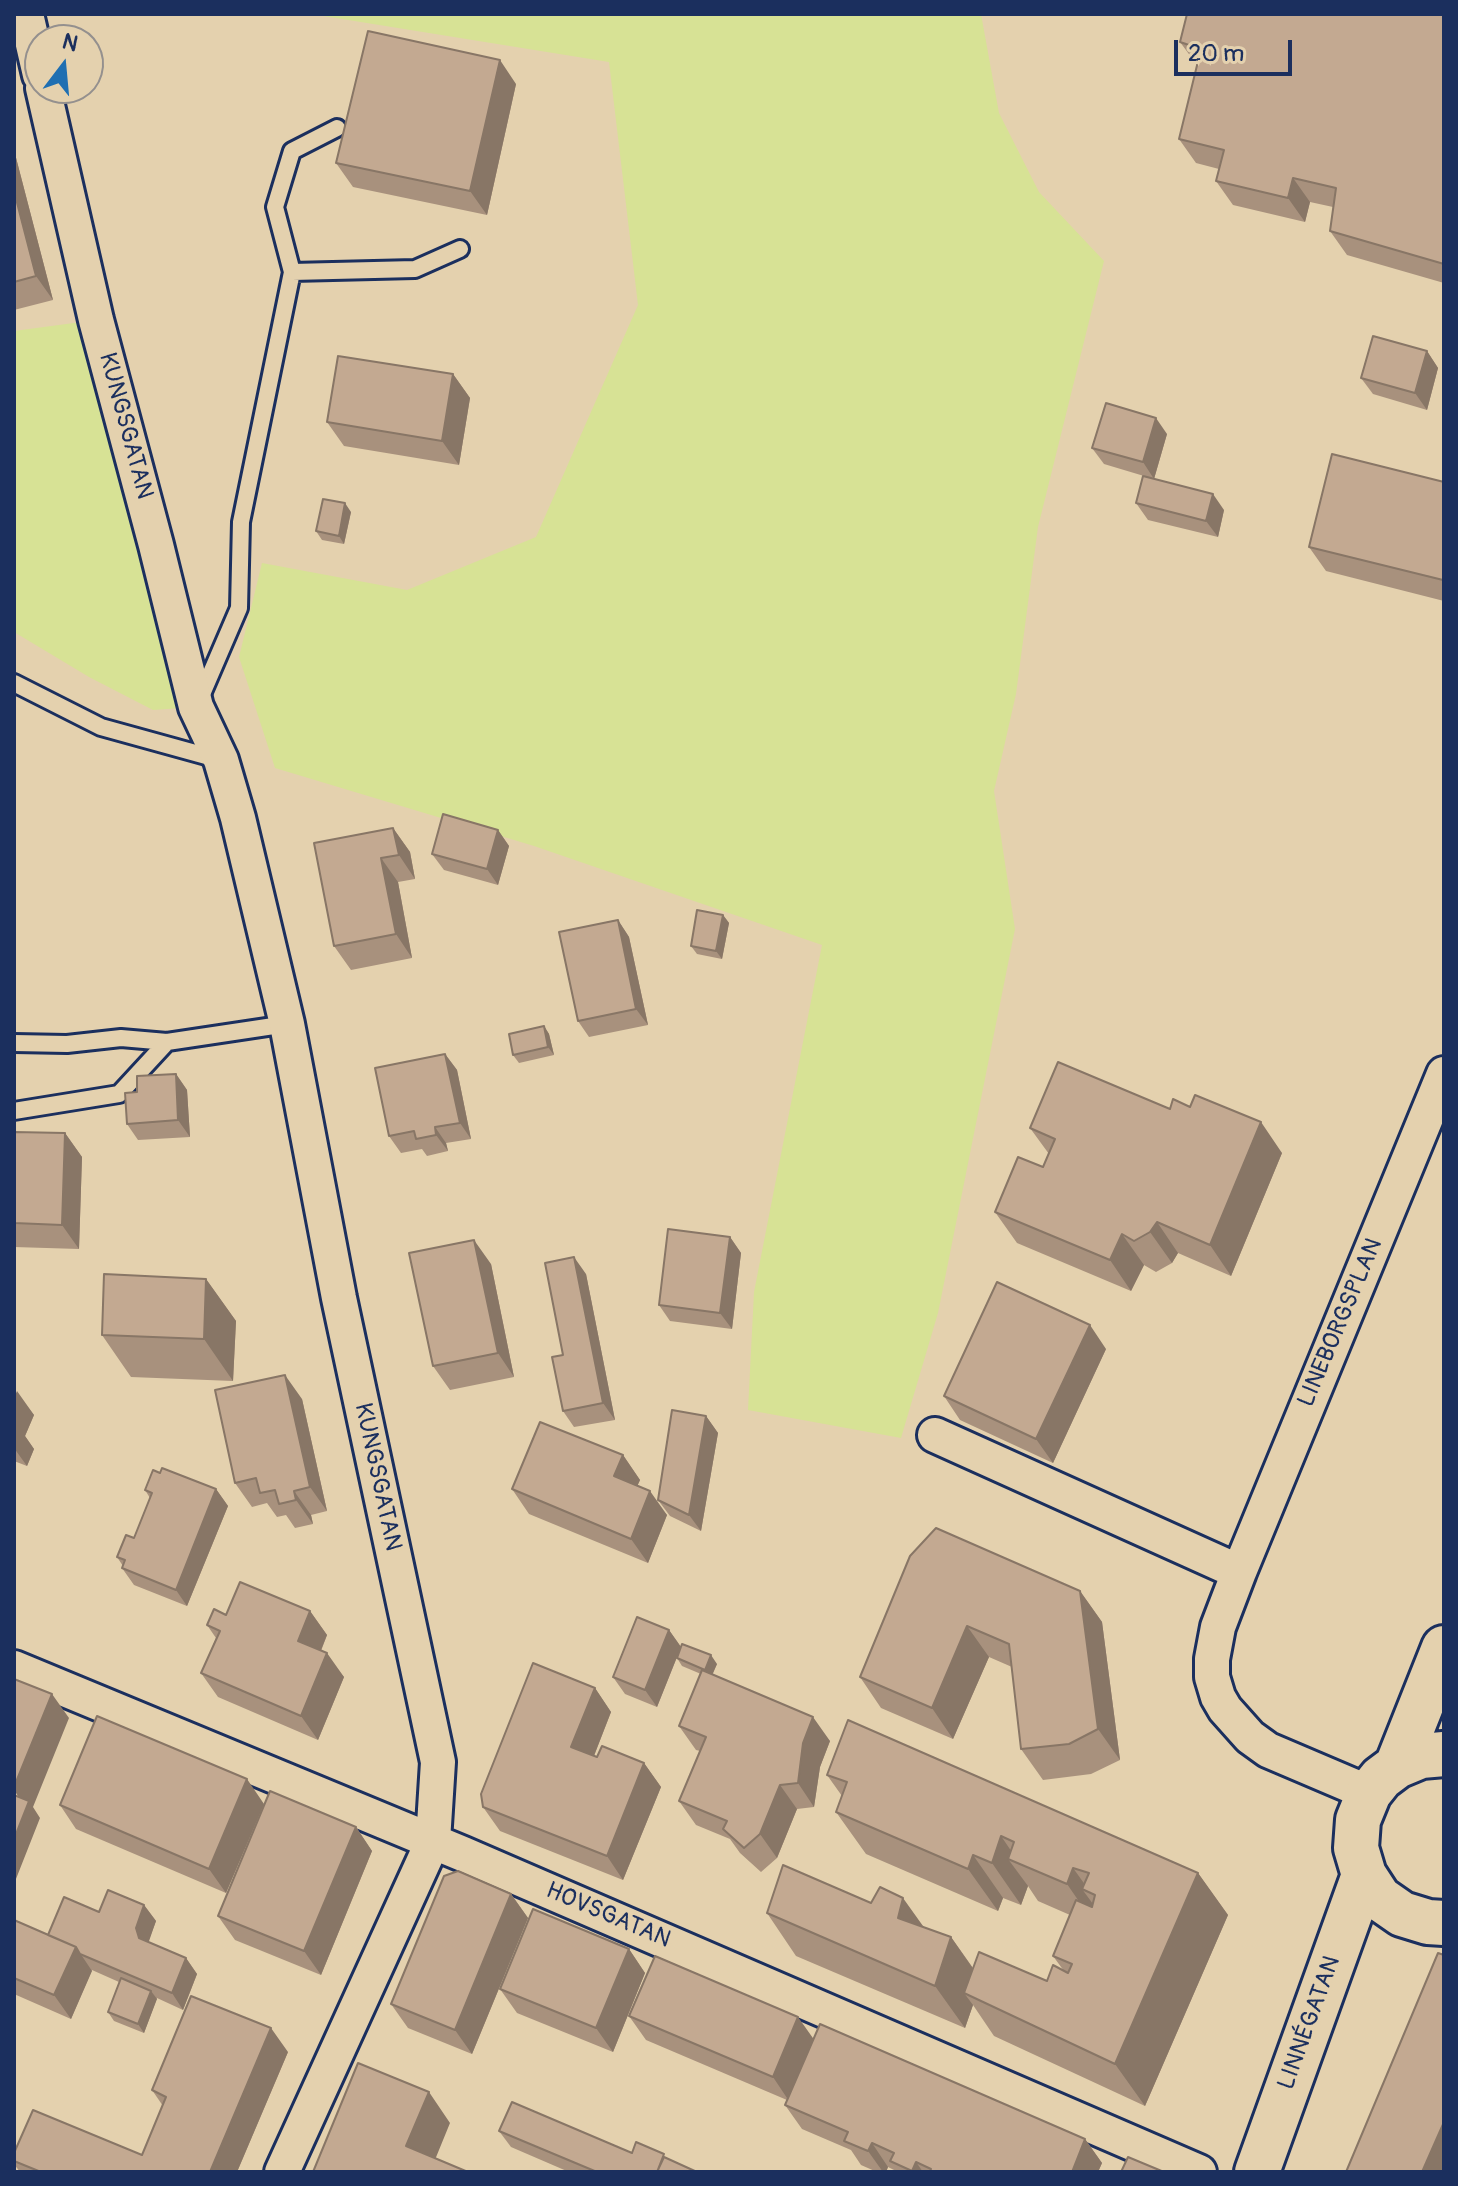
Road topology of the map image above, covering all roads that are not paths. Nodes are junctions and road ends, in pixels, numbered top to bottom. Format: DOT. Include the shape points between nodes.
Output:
graph roads {
  1 [pos="47,104"];
  2 [pos="337,128"];
  3 [pos="460,249"];
  4 [pos="292,272"];
  5 [pos="14,683"];
  6 [pos="196,707"];
  7 [pos="221,760"];
  8 [pos="287,1024"];
  9 [pos="167,1042"];
  10 [pos="14,1043"];
  11 [pos="1444,1074"];
  12 [pos="14,1111"];
  13 [pos="935,1435"];
  14 [pos="1239,1572"];
  15 [pos="1444,1648"];
  16 [pos="14,1668"];
  17 [pos="1444,1754"];
  18 [pos="1383,1779"];
  19 [pos="433,1841"];
  20 [pos="1364,1875"];
  21 [pos="1442,1945"];
  22 [pos="282,2172"];
  23 [pos="1199,2172"];
  24 [pos="1257,2172"];
  1 -- 6 [label="street, KUNGSGATAN" via="96,320"];
  2 -- 4 [label="lane" via="292,151 275,207"];
  3 -- 4 [label="lane" via="415,269"];
  4 -- 6 [label="lane" via="241,522 239,608"];
  5 -- 7 [label="lane" via="101,727"];
  6 -- 7 [label="street, KUNGSGATAN"];
  7 -- 8 [label="street, KUNGSGATAN"];
  8 -- 9 [label="lane"];
  8 -- 19 [label="street, KUNGSGATAN" via="438,1762"];
  9 -- 10 [label="lane" via="121,1038"];
  9 -- 12 [label="lane" via="119,1094"];
  11 -- 14 [label="street, LINEBORGSPLAN"];
  13 -- 14 [label="street"];
  14 -- 18 [label="street, LINEBORGSPLAN" via="1212,1659 1212,1677 1225,1709 1268,1750"];
  15 -- 18 [label="main road"];
  16 -- 19 [label="street, HOVSGATAN"];
  17 -- 18 [label="main road" via="1421,1756"];
  18 -- 20 [label="main road" via="1358,1820 1356,1848"];
  19 -- 22 [label="street, KUNGSGATAN"];
  19 -- 23 [label="street, HOVSGATAN"];
  20 -- 21 [label="main road" via="1379,1898 1402,1914 1428,1922"];
  20 -- 24 [label="main road, LINNÉGATAN"];
}
